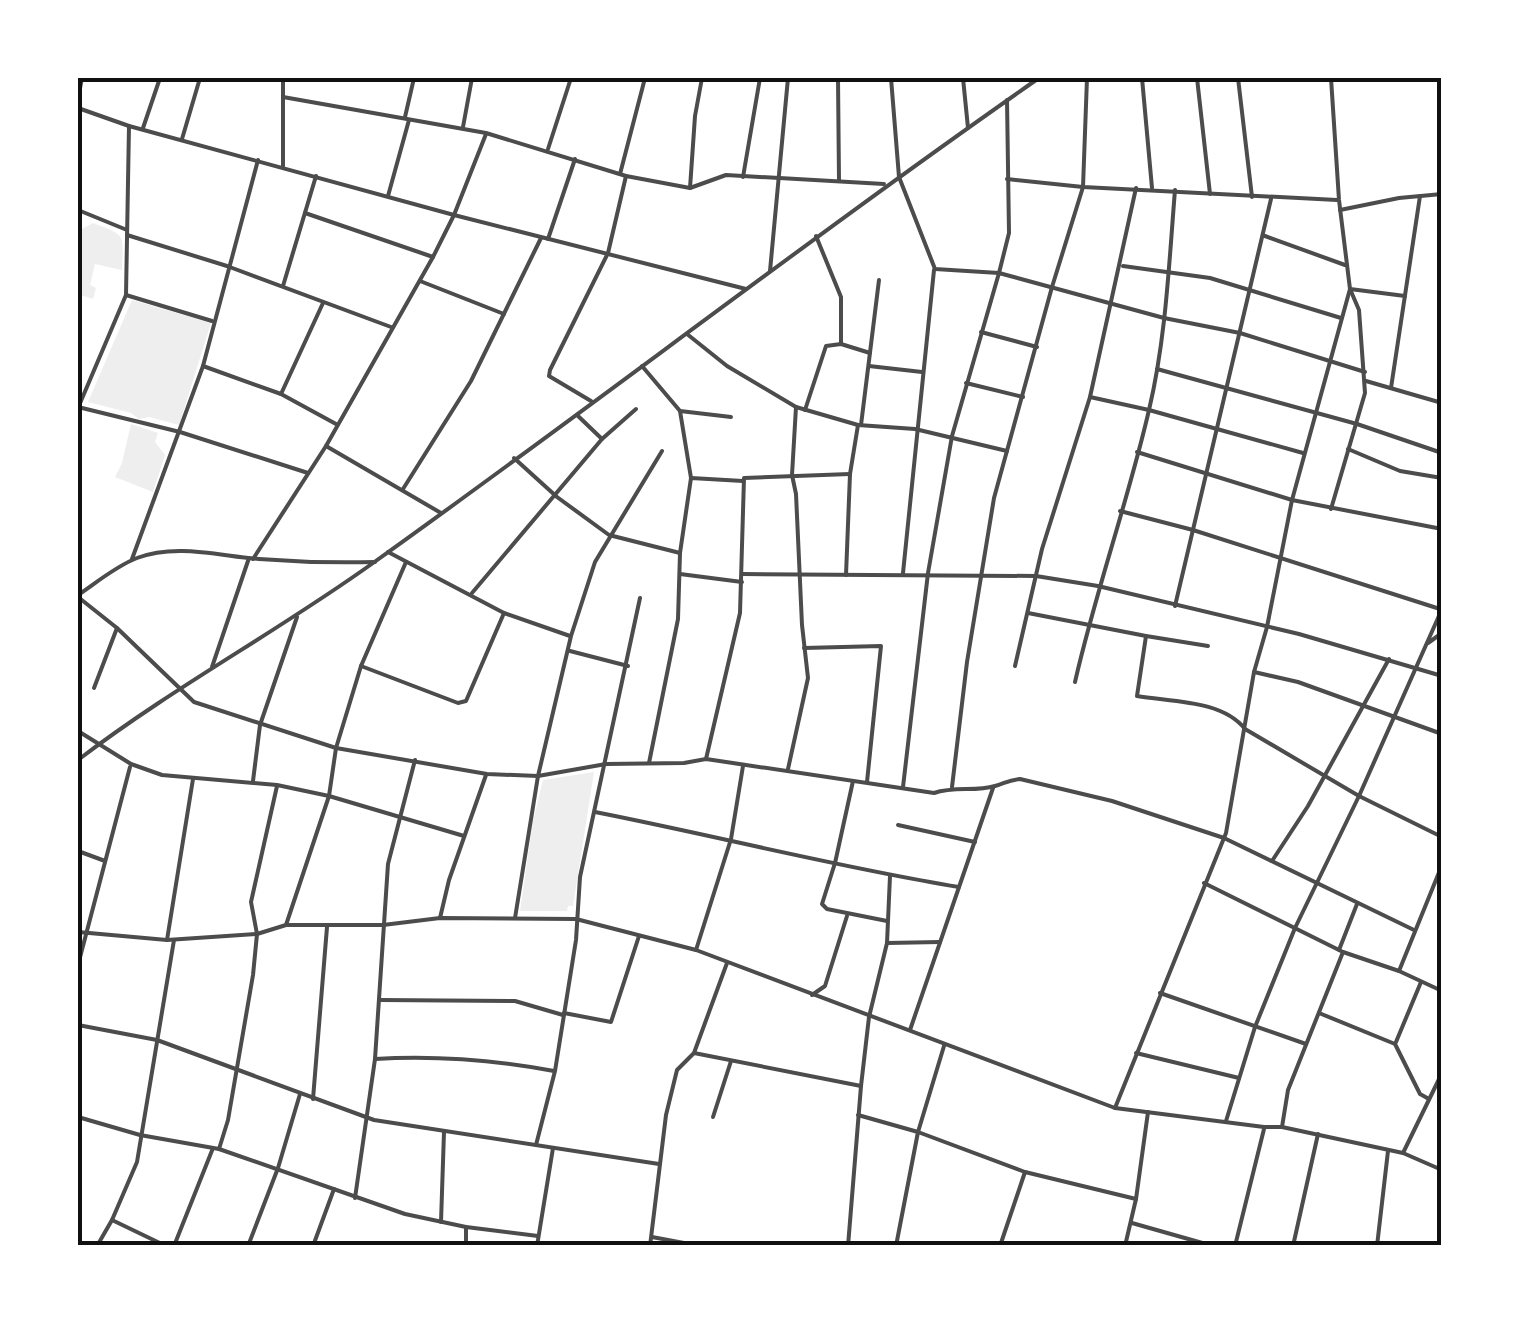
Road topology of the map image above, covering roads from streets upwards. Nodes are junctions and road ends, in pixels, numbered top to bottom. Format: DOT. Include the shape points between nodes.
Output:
graph roads {
  1 [pos="82,78"];
  2 [pos="160,78"];
  3 [pos="200,78"];
  4 [pos="283,78"];
  5 [pos="414,78"];
  6 [pos="472,78"];
  7 [pos="571,78"];
  8 [pos="645,78"];
  9 [pos="702,78"];
  10 [pos="760,78"];
  11 [pos="788,78"];
  12 [pos="838,78"];
  13 [pos="891,78"];
  14 [pos="963,78"];
  15 [pos="1039,78"];
  16 [pos="1087,78"];
  17 [pos="1142,78"];
  18 [pos="1196,78"];
  19 [pos="1238,78"];
  20 [pos="1331,78"];
  21 [pos="283,97"];
  22 [pos="78,98"];
  23 [pos="1007,100"];
  24 [pos="78,108"];
  25 [pos="407,119"];
  26 [pos="129,126"];
  27 [pos="143,128"];
  28 [pos="968,128"];
  29 [pos="462,129"];
  30 [pos="486,133"];
  31 [pos="182,139"];
  32 [pos="548,150"];
  33 [pos="576,159"];
  34 [pos="258,160"];
  35 [pos="283,166"];
  36 [pos="623,175"];
  37 [pos="316,176"];
  38 [pos="744,177"];
  39 [pos="898,177"];
  40 [pos="1008,179"];
  41 [pos="776,180"];
  42 [pos="839,181"];
  43 [pos="887,184"];
  44 [pos="1083,187"];
  45 [pos="690,188"];
  46 [pos="1136,188"];
  47 [pos="1152,188"];
  48 [pos="1175,190"];
  49 [pos="1210,194"];
  50 [pos="1442,194"];
  51 [pos="388,196"];
  52 [pos="1420,196"];
  53 [pos="1252,197"];
  54 [pos="1271,198"];
  55 [pos="1339,200"];
  56 [pos="78,210"];
  57 [pos="1340,210"];
  58 [pos="305,213"];
  59 [pos="454,215"];
  60 [pos="127,232"];
  61 [pos="816,236"];
  62 [pos="1265,236"];
  63 [pos="541,238"];
  64 [pos="548,239"];
  65 [pos="608,253"];
  66 [pos="433,257"];
  67 [pos="1346,265"];
  68 [pos="228,266"];
  69 [pos="1120,266"];
  70 [pos="934,269"];
  71 [pos="770,271"];
  72 [pos="1168,272"];
  73 [pos="1000,273"];
  74 [pos="880,280"];
  75 [pos="420,281"];
  76 [pos="283,286"];
  77 [pos="1052,286"];
  78 [pos="746,289"];
  79 [pos="1350,289"];
  80 [pos="1250,290"];
  81 [pos="126,295"];
  82 [pos="1405,296"];
  83 [pos="323,303"];
  84 [pos="1113,304"];
  85 [pos="505,314"];
  86 [pos="1164,318"];
  87 [pos="1341,318"];
  88 [pos="214,322"];
  89 [pos="391,327"];
  90 [pos="981,332"];
  91 [pos="1240,333"];
  92 [pos="687,334"];
  93 [pos="841,344"];
  94 [pos="1037,347"];
  95 [pos="870,354"];
  96 [pos="1329,361"];
  97 [pos="203,366"];
  98 [pos="642,366"];
  99 [pos="869,366"];
  100 [pos="1157,369"];
  101 [pos="922,372"];
  102 [pos="1365,372"];
  103 [pos="1366,381"];
  104 [pos="966,383"];
  105 [pos="1226,386"];
  106 [pos="1391,388"];
  107 [pos="281,394"];
  108 [pos="1023,397"];
  109 [pos="1090,398"];
  110 [pos="592,401"];
  111 [pos="1442,403"];
  112 [pos="78,407"];
  113 [pos="796,408"];
  114 [pos="636,409"];
  115 [pos="805,410"];
  116 [pos="1149,410"];
  117 [pos="680,411"];
  118 [pos="1315,412"];
  119 [pos="575,414"];
  120 [pos="731,417"];
  121 [pos="1357,424"];
  122 [pos="338,425"];
  123 [pos="860,425"];
  124 [pos="916,429"];
  125 [pos="1216,429"];
  126 [pos="180,432"];
  127 [pos="952,436"];
  128 [pos="602,439"];
  129 [pos="326,446"];
  130 [pos="1348,449"];
  131 [pos="662,451"];
  132 [pos="1007,451"];
  133 [pos="1137,452"];
  134 [pos="1304,453"];
  135 [pos="1442,453"];
  136 [pos="514,458"];
  137 [pos="1206,472"];
  138 [pos="309,473"];
  139 [pos="850,474"];
  140 [pos="792,475"];
  141 [pos="691,478"];
  142 [pos="1442,478"];
  143 [pos="743,481"];
  144 [pos="403,489"];
  145 [pos="557,496"];
  146 [pos="1292,500"];
  147 [pos="1331,508"];
  148 [pos="1120,511"];
  149 [pos="441,512"];
  150 [pos="1442,529"];
  151 [pos="1193,530"];
  152 [pos="609,534"];
  153 [pos="388,552"];
  154 [pos="680,553"];
  155 [pos="132,559"];
  156 [pos="251,559"];
  157 [pos="1279,559"];
  158 [pos="376,562"];
  159 [pos="406,562"];
  160 [pos="903,573"];
  161 [pos="928,573"];
  162 [pos="680,574"];
  163 [pos="981,574"];
  164 [pos="846,575"];
  165 [pos="799,576"];
  166 [pos="1036,576"];
  167 [pos="742,578"];
  168 [pos="1098,586"];
  169 [pos="472,593"];
  170 [pos="78,596"];
  171 [pos="640,598"];
  172 [pos="1175,606"];
  173 [pos="1442,609"];
  174 [pos="504,612"];
  175 [pos="1028,613"];
  176 [pos="297,617"];
  177 [pos="1088,625"];
  178 [pos="1267,626"];
  179 [pos="117,628"];
  180 [pos="1442,634"];
  181 [pos="571,636"];
  182 [pos="1146,636"];
  183 [pos="1208,646"];
  184 [pos="1424,646"];
  185 [pos="804,648"];
  186 [pos="570,651"];
  187 [pos="1388,659"];
  188 [pos="361,666"];
  189 [pos="628,666"];
  190 [pos="1015,666"];
  191 [pos="1415,666"];
  192 [pos="212,667"];
  193 [pos="1254,672"];
  194 [pos="1442,676"];
  195 [pos="1075,682"];
  196 [pos="180,686"];
  197 [pos="94,688"];
  198 [pos="1365,706"];
  199 [pos="1393,716"];
  200 [pos="260,725"];
  201 [pos="1244,730"];
  202 [pos="78,731"];
  203 [pos="1442,734"];
  204 [pos="98,744"];
  205 [pos="336,748"];
  206 [pos="706,759"];
  207 [pos="78,760"];
  208 [pos="414,760"];
  209 [pos="649,763"];
  210 [pos="130,764"];
  211 [pos="606,764"];
  212 [pos="744,764"];
  213 [pos="788,771"];
  214 [pos="487,774"];
  215 [pos="538,776"];
  216 [pos="1324,776"];
  217 [pos="193,779"];
  218 [pos="854,780"];
  219 [pos="867,782"];
  220 [pos="253,783"];
  221 [pos="277,785"];
  222 [pos="903,787"];
  223 [pos="952,787"];
  224 [pos="993,787"];
  225 [pos="329,796"];
  226 [pos="1359,796"];
  227 [pos="595,812"];
  228 [pos="399,816"];
  229 [pos="898,825"];
  230 [pos="464,836"];
  231 [pos="1442,837"];
  232 [pos="730,838"];
  233 [pos="1224,838"];
  234 [pos="974,842"];
  235 [pos="78,851"];
  236 [pos="104,861"];
  237 [pos="1272,861"];
  238 [pos="835,863"];
  239 [pos="1442,866"];
  240 [pos="890,876"];
  241 [pos="1204,883"];
  242 [pos="1318,884"];
  243 [pos="959,887"];
  244 [pos="1357,904"];
  245 [pos="848,914"];
  246 [pos="440,918"];
  247 [pos="515,918"];
  248 [pos="576,919"];
  249 [pos="886,920"];
  250 [pos="286,925"];
  251 [pos="383,925"];
  252 [pos="327,926"];
  253 [pos="1296,928"];
  254 [pos="1414,930"];
  255 [pos="78,932"];
  256 [pos="257,934"];
  257 [pos="86,935"];
  258 [pos="639,936"];
  259 [pos="167,940"];
  260 [pos="174,940"];
  261 [pos="940,942"];
  262 [pos="887,944"];
  263 [pos="696,950"];
  264 [pos="1341,951"];
  265 [pos="727,963"];
  266 [pos="78,965"];
  267 [pos="1399,971"];
  268 [pos="1421,982"];
  269 [pos="1442,991"];
  270 [pos="1160,993"];
  271 [pos="812,995"];
  272 [pos="380,1000"];
  273 [pos="1319,1013"];
  274 [pos="564,1014"];
  275 [pos="869,1017"];
  276 [pos="78,1025"];
  277 [pos="1254,1027"];
  278 [pos="910,1030"];
  279 [pos="157,1040"];
  280 [pos="944,1044"];
  281 [pos="1306,1044"];
  282 [pos="1395,1044"];
  283 [pos="694,1053"];
  284 [pos="1136,1053"];
  285 [pos="375,1058"];
  286 [pos="730,1061"];
  287 [pos="238,1070"];
  288 [pos="555,1071"];
  289 [pos="1442,1074"];
  290 [pos="1239,1078"];
  291 [pos="861,1086"];
  292 [pos="300,1094"];
  293 [pos="313,1099"];
  294 [pos="1429,1099"];
  295 [pos="1114,1108"];
  296 [pos="1148,1112"];
  297 [pos="858,1115"];
  298 [pos="78,1117"];
  299 [pos="713,1117"];
  300 [pos="369,1118"];
  301 [pos="1226,1121"];
  302 [pos="1282,1126"];
  303 [pos="1264,1128"];
  304 [pos="444,1132"];
  305 [pos="918,1132"];
  306 [pos="1318,1134"];
  307 [pos="140,1135"];
  308 [pos="536,1145"];
  309 [pos="216,1148"];
  310 [pos="553,1148"];
  311 [pos="1388,1152"];
  312 [pos="1403,1154"];
  313 [pos="660,1164"];
  314 [pos="278,1168"];
  315 [pos="1442,1170"];
  316 [pos="1025,1172"];
  317 [pos="334,1189"];
  318 [pos="355,1198"];
  319 [pos="1136,1199"];
  320 [pos="112,1220"];
  321 [pos="441,1222"];
  322 [pos="1132,1223"];
  323 [pos="466,1227"];
  324 [pos="538,1236"];
  325 [pos="652,1237"];
  326 [pos="97,1246"];
  327 [pos="166,1246"];
  328 [pos="174,1246"];
  329 [pos="248,1246"];
  330 [pos="313,1246"];
  331 [pos="466,1246"];
  332 [pos="537,1246"];
  333 [pos="650,1246"];
  334 [pos="700,1246"];
  335 [pos="848,1246"];
  336 [pos="896,1246"];
  337 [pos="1000,1246"];
  338 [pos="1125,1246"];
  339 [pos="1214,1246"];
  340 [pos="1234,1246"];
  341 [pos="1293,1246"];
  342 [pos="1378,1246"];
  1 -- 22 [label="street"];
  2 -- 27 [label="street"];
  3 -- 31 [label="street"];
  4 -- 21 [label="street"];
  5 -- 25 [label="street"];
  6 -- 29 [label="street"];
  7 -- 32 [label="street"];
  8 -- 36 [label="street"];
  9 -- 45 [label="street"];
  10 -- 38 [label="street"];
  11 -- 41 [label="street"];
  12 -- 42 [label="street"];
  13 -- 39 [label="street"];
  14 -- 28 [label="street"];
  15 -- 23 [label="street"];
  16 -- 44 [label="street"];
  17 -- 47 [label="street"];
  18 -- 49 [label="street"];
  19 -- 53 [label="street"];
  20 -- 55 [label="street"];
  21 -- 25 [label="street"];
  21 -- 35 [label="street"];
  23 -- 28 [label="street"];
  23 -- 40 [label="street"];
  24 -- 26 [label="street"];
  25 -- 29 [label="street"];
  25 -- 51 [label="street"];
  26 -- 27 [label="street"];
  26 -- 60 [label="street"];
  27 -- 31 [label="street"];
  28 -- 39 [label="street"];
  29 -- 30 [label="street"];
  30 -- 32 [label="street"];
  30 -- 59 [label="street"];
  31 -- 34 [label="street"];
  32 -- 33 [label="street"];
  33 -- 36 [label="street"];
  33 -- 64 [label="street"];
  34 -- 35 [label="street"];
  34 -- 68 [label="street"];
  35 -- 37 [label="street"];
  36 -- 45 [label="street"];
  36 -- 65 [label="street"];
  37 -- 51 [label="street"];
  37 -- 58 [label="street"];
  38 -- 41 [label="street"];
  38 -- 45 [label="street" via="720,175"];
  39 -- 43 [label="street"];
  39 -- 70 [label="street"];
  40 -- 44 [label="street"];
  40 -- 73 [label="street" via="1009,232"];
  41 -- 42 [label="street"];
  41 -- 71 [label="street"];
  42 -- 43 [label="street"];
  43 -- 61 [label="street"];
  44 -- 46 [label="street"];
  44 -- 77 [label="street"];
  46 -- 47 [label="street"];
  46 -- 69 [label="street"];
  47 -- 48 [label="street"];
  48 -- 49 [label="street"];
  48 -- 72 [label="street"];
  49 -- 53 [label="street"];
  50 -- 52 [label="street"];
  51 -- 59 [label="street"];
  52 -- 57 [label="street"];
  52 -- 82 [label="street"];
  53 -- 54 [label="street"];
  54 -- 55 [label="street"];
  54 -- 62 [label="street"];
  55 -- 57 [label="street"];
  56 -- 60 [label="street"];
  57 -- 67 [label="street"];
  58 -- 66 [label="street"];
  58 -- 76 [label="street"];
  59 -- 63 [label="street"];
  59 -- 66 [label="street"];
  60 -- 68 [label="street"];
  60 -- 81 [label="street"];
  61 -- 71 [label="street"];
  61 -- 93 [label="street" via="841,297"];
  62 -- 67 [label="street"];
  62 -- 80 [label="street"];
  63 -- 64 [label="street"];
  63 -- 85 [label="street"];
  64 -- 65 [label="street"];
  65 -- 78 [label="street"];
  65 -- 110 [label="street" via="549,376"];
  66 -- 75 [label="street"];
  67 -- 79 [label="street"];
  68 -- 76 [label="street"];
  68 -- 88 [label="street"];
  69 -- 72 [label="street"];
  69 -- 84 [label="street"];
  70 -- 73 [label="street"];
  70 -- 101 [label="street"];
  71 -- 78 [label="street"];
  72 -- 80 [label="street"];
  72 -- 86 [label="street"];
  73 -- 77 [label="street"];
  73 -- 90 [label="street"];
  74 -- 95 [label="street"];
  75 -- 85 [label="street"];
  75 -- 89 [label="street"];
  76 -- 83 [label="street"];
  77 -- 84 [label="street"];
  77 -- 94 [label="street"];
  78 -- 92 [label="street"];
  79 -- 82 [label="street"];
  79 -- 87 [label="street"];
  79 -- 102 [label="street"];
  80 -- 87 [label="street"];
  80 -- 91 [label="street"];
  81 -- 88 [label="street"];
  81 -- 112 [label="street"];
  82 -- 106 [label="street"];
  83 -- 89 [label="street"];
  83 -- 107 [label="street"];
  84 -- 86 [label="street"];
  84 -- 109 [label="street"];
  85 -- 144 [label="street"];
  86 -- 91 [label="street"];
  86 -- 100 [label="street"];
  87 -- 96 [label="street"];
  88 -- 97 [label="street"];
  89 -- 122 [label="street"];
  90 -- 94 [label="street"];
  90 -- 104 [label="street"];
  91 -- 96 [label="street"];
  91 -- 105 [label="street"];
  92 -- 98 [label="street"];
  92 -- 113 [label="street"];
  93 -- 95 [label="street"];
  93 -- 115 [label="street" via="826,346"];
  94 -- 108 [label="street"];
  95 -- 99 [label="street"];
  96 -- 102 [label="street"];
  96 -- 118 [label="street"];
  97 -- 107 [label="street"];
  97 -- 126 [label="street"];
  98 -- 110 [label="street"];
  98 -- 117 [label="street"];
  99 -- 101 [label="street"];
  99 -- 123 [label="street"];
  100 -- 105 [label="street"];
  100 -- 116 [label="street"];
  101 -- 124 [label="street"];
  102 -- 103 [label="street"];
  103 -- 106 [label="street"];
  103 -- 121 [label="street"];
  104 -- 108 [label="street"];
  104 -- 127 [label="street"];
  105 -- 118 [label="street"];
  105 -- 125 [label="street"];
  106 -- 111 [label="street"];
  107 -- 122 [label="street"];
  108 -- 132 [label="street"];
  109 -- 116 [label="street"];
  109 -- 166 [label="street"];
  110 -- 119 [label="street"];
  112 -- 126 [label="street"];
  113 -- 115 [label="street"];
  113 -- 140 [label="street"];
  114 -- 128 [label="street"];
  115 -- 123 [label="street"];
  116 -- 125 [label="street"];
  116 -- 133 [label="street"];
  117 -- 120 [label="street"];
  117 -- 141 [label="street"];
  118 -- 121 [label="street"];
  118 -- 134 [label="street"];
  119 -- 128 [label="street"];
  119 -- 136 [label="street"];
  121 -- 130 [label="street"];
  121 -- 135 [label="street"];
  122 -- 129 [label="street"];
  123 -- 124 [label="street"];
  123 -- 139 [label="street"];
  124 -- 127 [label="street"];
  124 -- 160 [label="street"];
  125 -- 134 [label="street"];
  125 -- 137 [label="street"];
  126 -- 138 [label="street"];
  126 -- 155 [label="street"];
  127 -- 132 [label="street"];
  127 -- 161 [label="street"];
  128 -- 145 [label="street"];
  129 -- 138 [label="street"];
  129 -- 144 [label="street"];
  130 -- 142 [label="street"];
  130 -- 147 [label="street"];
  131 -- 152 [label="street"];
  132 -- 163 [label="street"];
  133 -- 137 [label="street"];
  133 -- 148 [label="street"];
  134 -- 146 [label="street"];
  136 -- 145 [label="street"];
  136 -- 149 [label="street"];
  137 -- 146 [label="street"];
  137 -- 151 [label="street"];
  138 -- 156 [label="street"];
  139 -- 140 [label="street"];
  139 -- 164 [label="street"];
  140 -- 143 [label="street"];
  140 -- 165 [label="street"];
  141 -- 143 [label="street"];
  141 -- 154 [label="street"];
  143 -- 167 [label="street"];
  144 -- 149 [label="street"];
  145 -- 152 [label="street"];
  145 -- 169 [label="street"];
  146 -- 147 [label="street"];
  146 -- 157 [label="street"];
  147 -- 150 [label="street"];
  148 -- 151 [label="street"];
  148 -- 168 [label="street"];
  149 -- 153 [label="street"];
  151 -- 157 [label="street"];
  151 -- 172 [label="street"];
  152 -- 154 [label="street"];
  152 -- 181 [label="street"];
  153 -- 158 [label="street"];
  153 -- 159 [label="street"];
  154 -- 162 [label="street"];
  155 -- 156 [label="street" via="215,551"];
  155 -- 170 [label="street"];
  156 -- 158 [label="street"];
  156 -- 192 [label="street"];
  157 -- 173 [label="street"];
  157 -- 178 [label="street"];
  158 -- 176 [label="street"];
  159 -- 169 [label="street"];
  159 -- 188 [label="street"];
  160 -- 161 [label="street"];
  160 -- 164 [label="street"];
  161 -- 163 [label="street"];
  161 -- 222 [label="street"];
  162 -- 167 [label="street"];
  162 -- 209 [label="street" via="678,620"];
  163 -- 166 [label="street"];
  163 -- 223 [label="street"];
  164 -- 165 [label="street"];
  165 -- 167 [label="street"];
  165 -- 185 [label="street"];
  166 -- 168 [label="street"];
  166 -- 175 [label="street"];
  167 -- 206 [label="street"];
  168 -- 172 [label="street"];
  168 -- 177 [label="street"];
  169 -- 174 [label="street"];
  170 -- 179 [label="street"];
  171 -- 189 [label="street"];
  172 -- 178 [label="street"];
  173 -- 184 [label="street"];
  174 -- 181 [label="street"];
  174 -- 188 [label="street" via="466,701"];
  175 -- 177 [label="street"];
  175 -- 190 [label="street"];
  176 -- 192 [label="street"];
  176 -- 200 [label="street"];
  177 -- 182 [label="street"];
  177 -- 195 [label="street"];
  178 -- 187 [label="street"];
  178 -- 193 [label="street"];
  179 -- 196 [label="street"];
  179 -- 197 [label="street"];
  180 -- 184 [label="street"];
  181 -- 186 [label="street"];
  182 -- 183 [label="street"];
  182 -- 201 [label="street" via="1137,696 1219,710"];
  184 -- 191 [label="street"];
  185 -- 213 [label="street" via="808,678"];
  185 -- 219 [label="street" via="882,646"];
  186 -- 189 [label="street"];
  186 -- 215 [label="street"];
  187 -- 191 [label="street"];
  187 -- 198 [label="street"];
  188 -- 205 [label="street"];
  189 -- 211 [label="street"];
  191 -- 194 [label="street"];
  191 -- 199 [label="street"];
  192 -- 196 [label="street"];
  193 -- 198 [label="street"];
  193 -- 201 [label="street"];
  196 -- 200 [label="street" via="194,702"];
  196 -- 204 [label="street"];
  198 -- 199 [label="street"];
  198 -- 216 [label="street"];
  199 -- 203 [label="street"];
  199 -- 226 [label="street"];
  200 -- 205 [label="street"];
  200 -- 220 [label="street"];
  201 -- 216 [label="street"];
  201 -- 233 [label="street"];
  202 -- 204 [label="street"];
  204 -- 207 [label="street"];
  204 -- 210 [label="street"];
  205 -- 208 [label="street"];
  205 -- 225 [label="street"];
  206 -- 209 [label="street"];
  206 -- 212 [label="street"];
  208 -- 214 [label="street"];
  208 -- 228 [label="street"];
  209 -- 211 [label="street"];
  210 -- 217 [label="street"];
  210 -- 236 [label="street"];
  211 -- 215 [label="street"];
  211 -- 227 [label="street"];
  212 -- 213 [label="street"];
  212 -- 232 [label="street"];
  213 -- 218 [label="street"];
  214 -- 215 [label="street"];
  214 -- 230 [label="street"];
  215 -- 247 [label="street"];
  216 -- 226 [label="street"];
  216 -- 237 [label="street"];
  217 -- 220 [label="street"];
  217 -- 259 [label="street"];
  218 -- 219 [label="street"];
  218 -- 238 [label="street"];
  219 -- 222 [label="street"];
  220 -- 221 [label="street"];
  221 -- 225 [label="street"];
  221 -- 256 [label="street" via="251,902"];
  222 -- 223 [label="street" via="934,793"];
  223 -- 224 [label="street"];
  224 -- 233 [label="street" via="1020,779"];
  224 -- 234 [label="street"];
  225 -- 228 [label="street"];
  225 -- 250 [label="street"];
  226 -- 231 [label="street"];
  226 -- 242 [label="street"];
  227 -- 232 [label="street"];
  227 -- 248 [label="street"];
  228 -- 230 [label="street"];
  228 -- 251 [label="street"];
  229 -- 234 [label="street"];
  230 -- 246 [label="street"];
  232 -- 238 [label="street"];
  232 -- 263 [label="street"];
  233 -- 237 [label="street"];
  233 -- 241 [label="street"];
  234 -- 243 [label="street"];
  235 -- 236 [label="street"];
  236 -- 257 [label="street"];
  237 -- 242 [label="street"];
  238 -- 240 [label="street"];
  238 -- 245 [label="street" via="822,904"];
  239 -- 254 [label="street"];
  240 -- 243 [label="street"];
  240 -- 249 [label="street"];
  241 -- 253 [label="street"];
  241 -- 270 [label="street"];
  242 -- 244 [label="street"];
  242 -- 253 [label="street"];
  243 -- 261 [label="street"];
  244 -- 254 [label="street"];
  244 -- 264 [label="street"];
  245 -- 249 [label="street"];
  245 -- 271 [label="street" via="825,986"];
  246 -- 247 [label="street"];
  246 -- 251 [label="street"];
  247 -- 248 [label="street"];
  248 -- 258 [label="street"];
  248 -- 274 [label="street"];
  249 -- 262 [label="street"];
  250 -- 252 [label="street"];
  250 -- 256 [label="street"];
  251 -- 252 [label="street"];
  251 -- 272 [label="street"];
  252 -- 293 [label="street"];
  253 -- 264 [label="street"];
  253 -- 277 [label="street"];
  254 -- 267 [label="street"];
  255 -- 257 [label="street"];
  256 -- 260 [label="street"];
  256 -- 287 [label="street"];
  257 -- 259 [label="street"];
  257 -- 266 [label="street"];
  258 -- 263 [label="street"];
  258 -- 274 [label="street" via="610,1022"];
  259 -- 260 [label="street"];
  260 -- 279 [label="street"];
  261 -- 262 [label="street"];
  261 -- 278 [label="street"];
  262 -- 275 [label="street"];
  263 -- 265 [label="street"];
  264 -- 267 [label="street"];
  264 -- 273 [label="street"];
  265 -- 271 [label="street"];
  265 -- 283 [label="street"];
  267 -- 268 [label="street"];
  268 -- 269 [label="street"];
  268 -- 282 [label="street"];
  270 -- 277 [label="street"];
  270 -- 284 [label="street"];
  271 -- 275 [label="street"];
  272 -- 274 [label="street" via="515,1001"];
  272 -- 285 [label="street"];
  273 -- 281 [label="street"];
  273 -- 282 [label="street"];
  274 -- 288 [label="street"];
  275 -- 278 [label="street"];
  275 -- 291 [label="street"];
  276 -- 279 [label="street"];
  277 -- 281 [label="street"];
  277 -- 290 [label="street"];
  278 -- 280 [label="street"];
  279 -- 287 [label="street"];
  279 -- 307 [label="street"];
  280 -- 295 [label="street"];
  280 -- 305 [label="street"];
  281 -- 302 [label="street"];
  282 -- 294 [label="street" via="1420,1094"];
  283 -- 286 [label="street"];
  283 -- 313 [label="street" via="678,1070"];
  284 -- 290 [label="street"];
  284 -- 295 [label="street"];
  285 -- 288 [label="street" via="488,1059"];
  285 -- 300 [label="street"];
  286 -- 291 [label="street"];
  286 -- 299 [label="street"];
  287 -- 292 [label="street"];
  287 -- 309 [label="street"];
  288 -- 308 [label="street"];
  289 -- 294 [label="street"];
  290 -- 301 [label="street"];
  291 -- 297 [label="street"];
  292 -- 293 [label="street"];
  292 -- 314 [label="street"];
  293 -- 300 [label="street"];
  294 -- 312 [label="street"];
  295 -- 296 [label="street"];
  296 -- 301 [label="street"];
  296 -- 319 [label="street"];
  297 -- 305 [label="street"];
  297 -- 335 [label="street"];
  298 -- 307 [label="street"];
  300 -- 304 [label="street"];
  300 -- 318 [label="street"];
  301 -- 303 [label="street"];
  302 -- 303 [label="street"];
  302 -- 306 [label="street"];
  303 -- 340 [label="street"];
  304 -- 308 [label="street"];
  304 -- 321 [label="street"];
  305 -- 316 [label="street"];
  305 -- 336 [label="street"];
  306 -- 311 [label="street"];
  306 -- 341 [label="street"];
  307 -- 309 [label="street"];
  307 -- 320 [label="street" via="137,1162"];
  308 -- 310 [label="street"];
  309 -- 314 [label="street"];
  309 -- 328 [label="street"];
  310 -- 313 [label="street"];
  310 -- 324 [label="street"];
  311 -- 312 [label="street"];
  311 -- 342 [label="street"];
  312 -- 315 [label="street"];
  313 -- 325 [label="street"];
  314 -- 317 [label="street"];
  314 -- 329 [label="street"];
  316 -- 319 [label="street"];
  316 -- 337 [label="street"];
  317 -- 318 [label="street"];
  317 -- 330 [label="street"];
  318 -- 321 [label="street"];
  319 -- 322 [label="street"];
  320 -- 326 [label="street"];
  320 -- 327 [label="street"];
  321 -- 323 [label="street"];
  322 -- 338 [label="street"];
  322 -- 339 [label="street"];
  323 -- 324 [label="street"];
  323 -- 331 [label="street"];
  324 -- 332 [label="street"];
  325 -- 333 [label="street"];
  325 -- 334 [label="street"];
}
